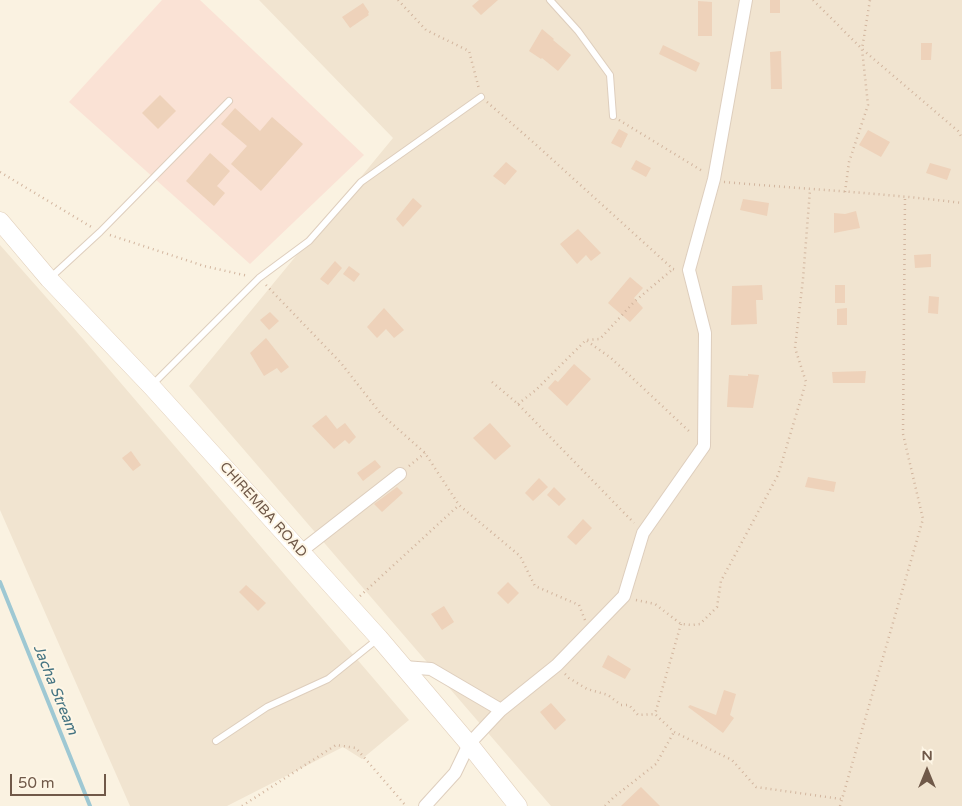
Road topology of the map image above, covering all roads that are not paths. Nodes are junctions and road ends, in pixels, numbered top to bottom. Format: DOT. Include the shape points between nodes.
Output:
graph roads {
  1 [pos="550,0"];
  2 [pos="746,0"];
  3 [pos="481,97"];
  4 [pos="229,101"];
  5 [pos="613,116"];
  6 [pos="0,221"];
  7 [pos="49,279"];
  8 [pos="151,386"];
  9 [pos="400,474"];
  10 [pos="300,552"];
  11 [pos="379,638"];
  12 [pos="404,667"];
  13 [pos="501,710"];
  14 [pos="216,741"];
  15 [pos="469,744"];
  16 [pos="426,806"];
  17 [pos="518,806"];
  1 -- 5 [label="lane" via="610,75"];
  2 -- 13 [label="street" via="714,178 689,270 705,333 704,446 643,533 624,596 558,665"];
  3 -- 8 [label="lane" via="361,182 309,241 259,278"];
  4 -- 7 [label="lane"];
  6 -- 7 [label="main road, CHIREMBA ROAD"];
  7 -- 8 [label="main road, CHIREMBA ROAD"];
  8 -- 10 [label="main road, CHIREMBA ROAD"];
  9 -- 10 [label="street"];
  10 -- 11 [label="main road, CHIREMBA ROAD"];
  11 -- 12 [label="main road, CHIREMBA ROAD"];
  11 -- 14 [label="lane" via="328,679 267,707"];
  12 -- 13 [label="street" via="431,669"];
  12 -- 15 [label="main road, CHIREMBA ROAD"];
  13 -- 15 [label="street"];
  15 -- 16 [label="street" via="454,773"];
  15 -- 17 [label="main road, CHIREMBA ROAD"];
}
